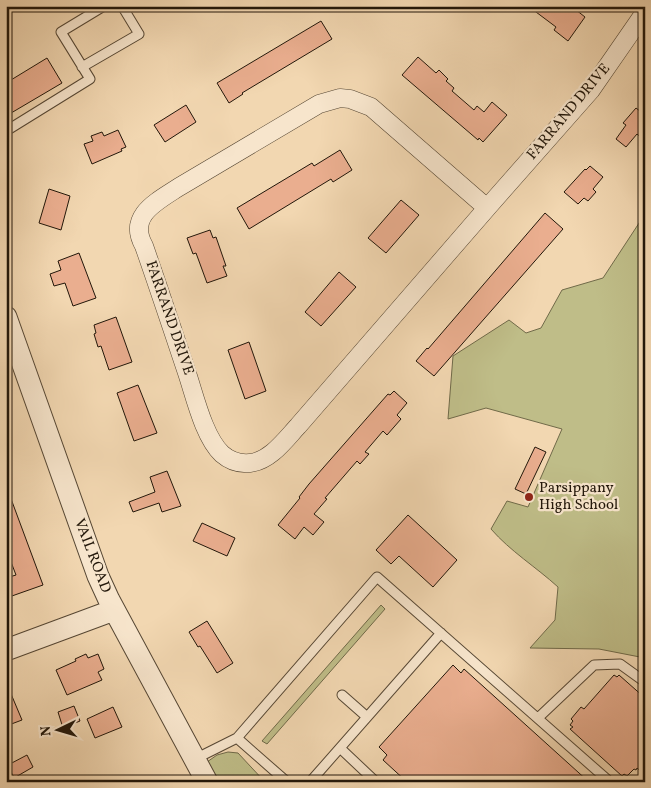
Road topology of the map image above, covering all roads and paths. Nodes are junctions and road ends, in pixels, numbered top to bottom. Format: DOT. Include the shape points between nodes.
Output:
graph roads {
  1 [pos="104,6"];
  2 [pos="122,6"];
  3 [pos="645,12"];
  4 [pos="82,67"];
  5 [pos="6,131"];
  6 [pos="487,208"];
  7 [pos="6,316"];
  8 [pos="114,610"];
  9 [pos="441,633"];
  10 [pos="6,650"];
  11 [pos="645,682"];
  12 [pos="342,695"];
  13 [pos="367,717"];
  14 [pos="538,718"];
  15 [pos="237,738"];
  16 [pos="340,748"];
  17 [pos="195,760"];
  18 [pos="207,782"];
  19 [pos="287,782"];
  20 [pos="310,782"];
  21 [pos="376,782"];
  22 [pos="610,782"];
  1 -- 4 [label="lane" via="61,32"];
  2 -- 4 [label="lane" via="139,34"];
  3 -- 6 [label="street, FARRAND DRIVE" via="591,90"];
  4 -- 5 [label="lane" via="90,79"];
  6 -- 6 [label="street, FARRAND DRIVE" via="271,454 252,463 240,463 221,453 205,425 139,237 138,226 147,211 158,201 319,104 340,98 370,107"];
  7 -- 8 [label="street, VAIL ROAD" via="83,537"];
  8 -- 10 [label="street"];
  8 -- 17 [label="street, VAIL ROAD"];
  9 -- 13 [label="lane"];
  9 -- 14 [label="lane"];
  9 -- 15 [label="lane" via="378,577"];
  11 -- 14 [label="lane" via="620,664 594,665"];
  12 -- 13 [label="lane"];
  13 -- 16 [label="lane"];
  14 -- 22 [label="lane"];
  15 -- 17 [label="lane"];
  15 -- 19 [label="lane"];
  16 -- 20 [label="lane"];
  16 -- 21 [label="lane"];
  17 -- 18 [label="street, VAIL ROAD"];
}
